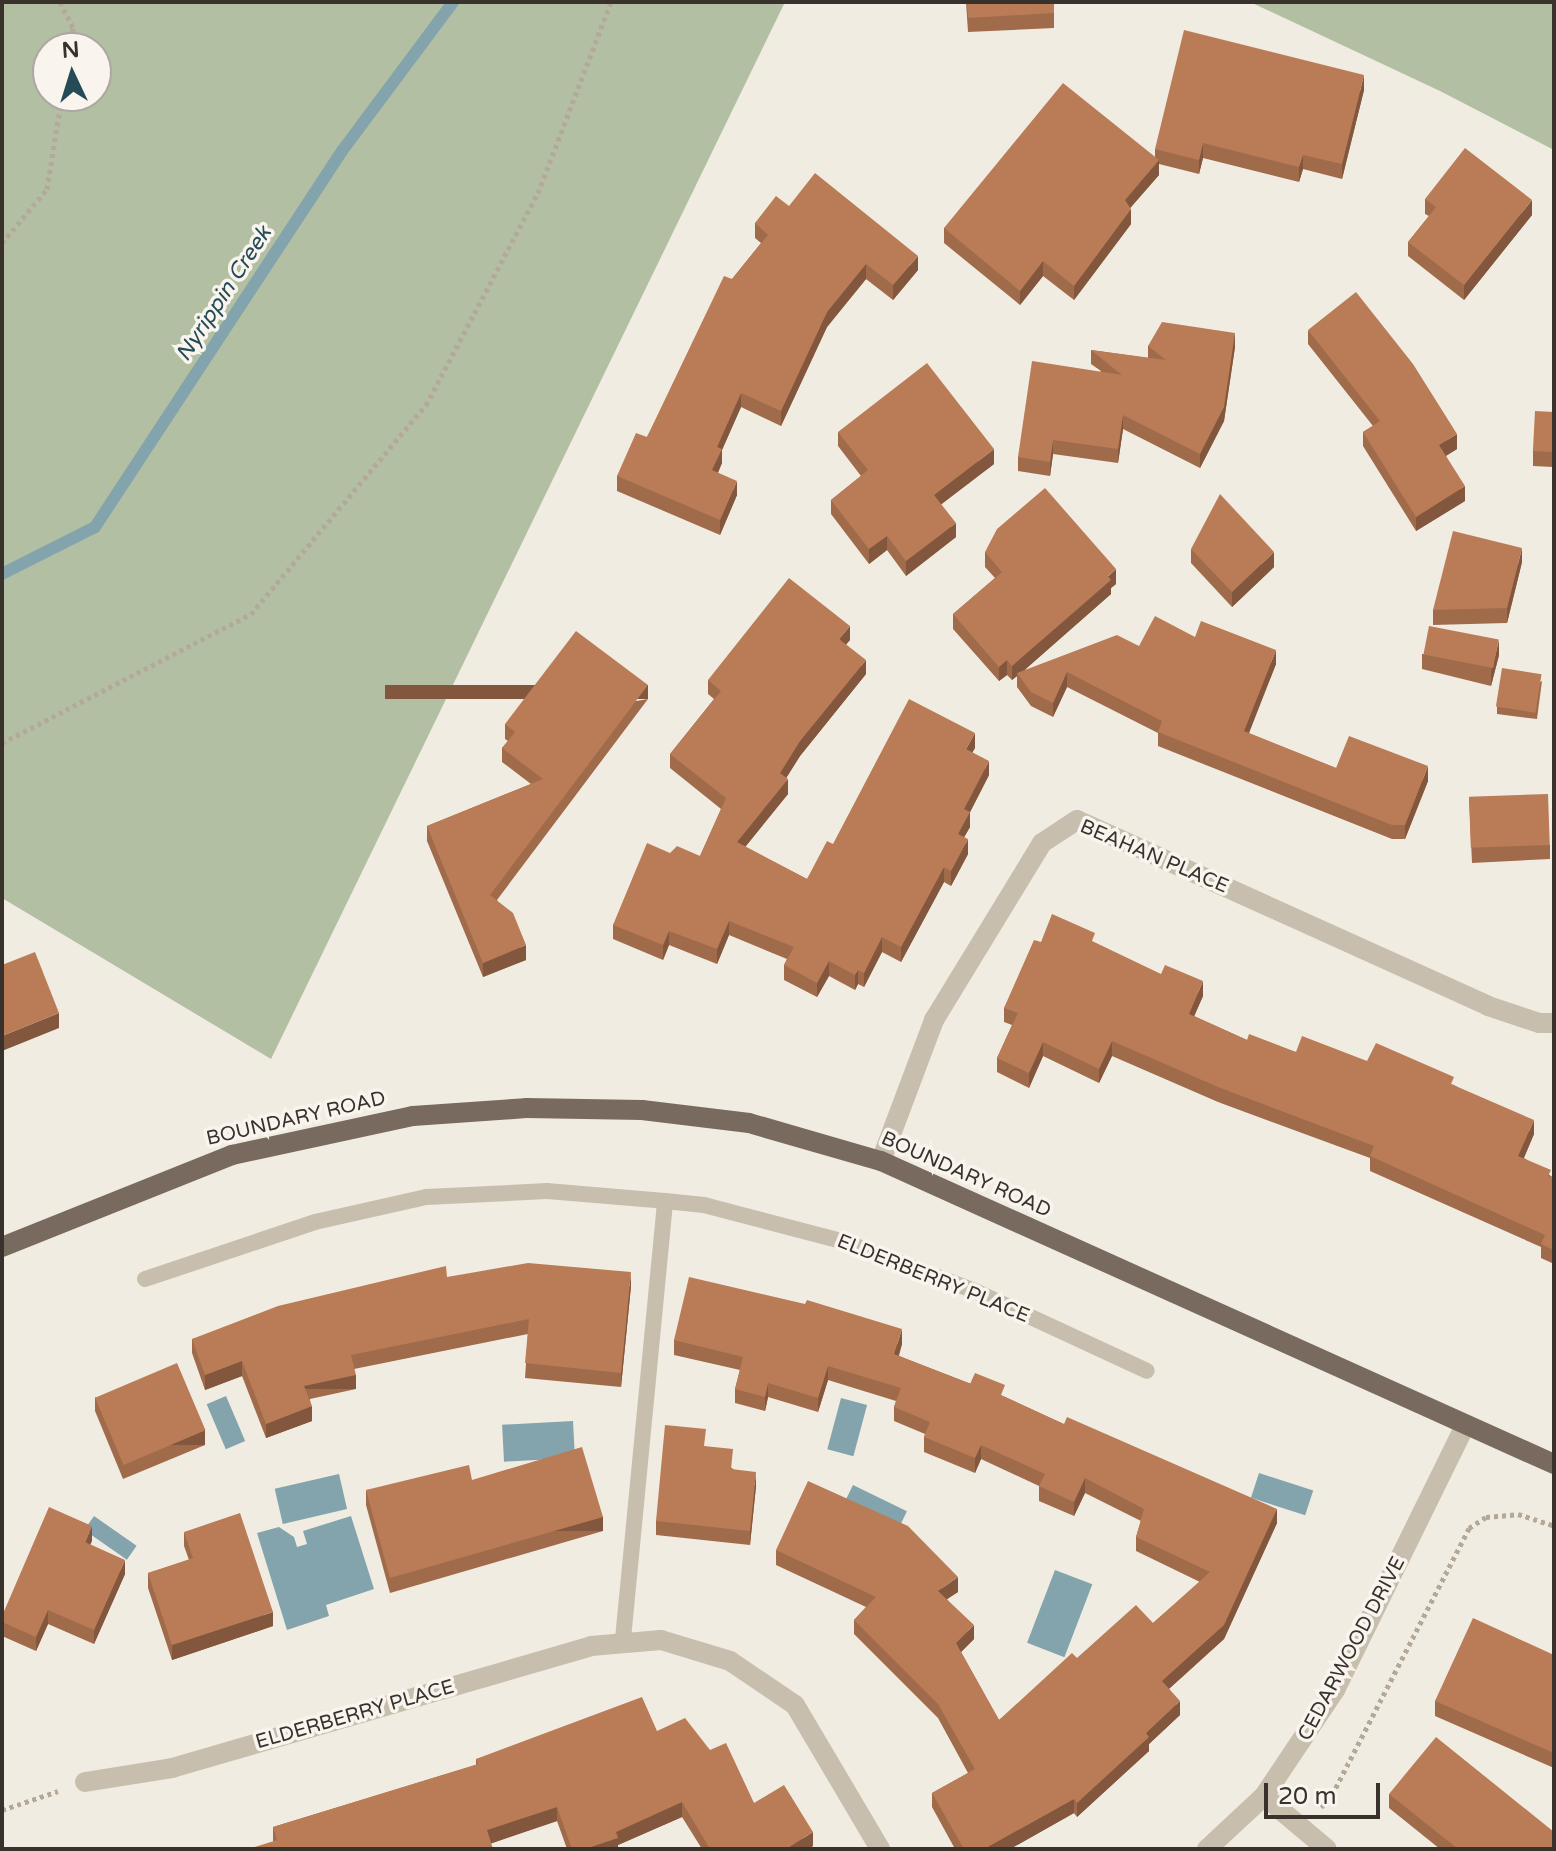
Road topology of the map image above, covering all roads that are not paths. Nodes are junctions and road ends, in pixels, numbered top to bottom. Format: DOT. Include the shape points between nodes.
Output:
graph roads {
  1 [pos="1554,1023"];
  2 [pos="881,1161"];
  3 [pos="665,1201"];
  4 [pos="2,1247"];
  5 [pos="145,1279"];
  6 [pos="1147,1371"];
  7 [pos="1465,1426"];
  8 [pos="1554,1464"];
  9 [pos="623,1639"];
  10 [pos="85,1782"];
  11 [pos="1264,1796"];
  12 [pos="880,1849"];
  13 [pos="1207,1849"];
  14 [pos="1327,1849"];
  1 -- 2 [label="street, BEAHAN PLACE" via="1488,1006 1077,820 1042,843 934,1020"];
  2 -- 4 [label="main road, BOUNDARY ROAD" via="749,1123 642,1110 526,1108 413,1116 232,1155"];
  2 -- 7 [label="main road, BOUNDARY ROAD"];
  3 -- 5 [label="lane, ELDERBERRY PLACE" via="547,1191 426,1197 315,1222"];
  3 -- 6 [label="lane, ELDERBERRY PLACE" via="704,1205 845,1242 977,1292"];
  3 -- 9 [label="lane"];
  7 -- 8 [label="main road, BOUNDARY ROAD"];
  7 -- 11 [label="street, CEDARWOOD DRIVE" via="1335,1690"];
  9 -- 10 [label="street, ELDERBERRY PLACE" via="172,1768"];
  9 -- 12 [label="street, ELDERBERRY PLACE" via="661,1640 730,1661 795,1705"];
  11 -- 13 [label="street, CEDARWOOD DRIVE"];
  11 -- 14 [label="street"];
}
